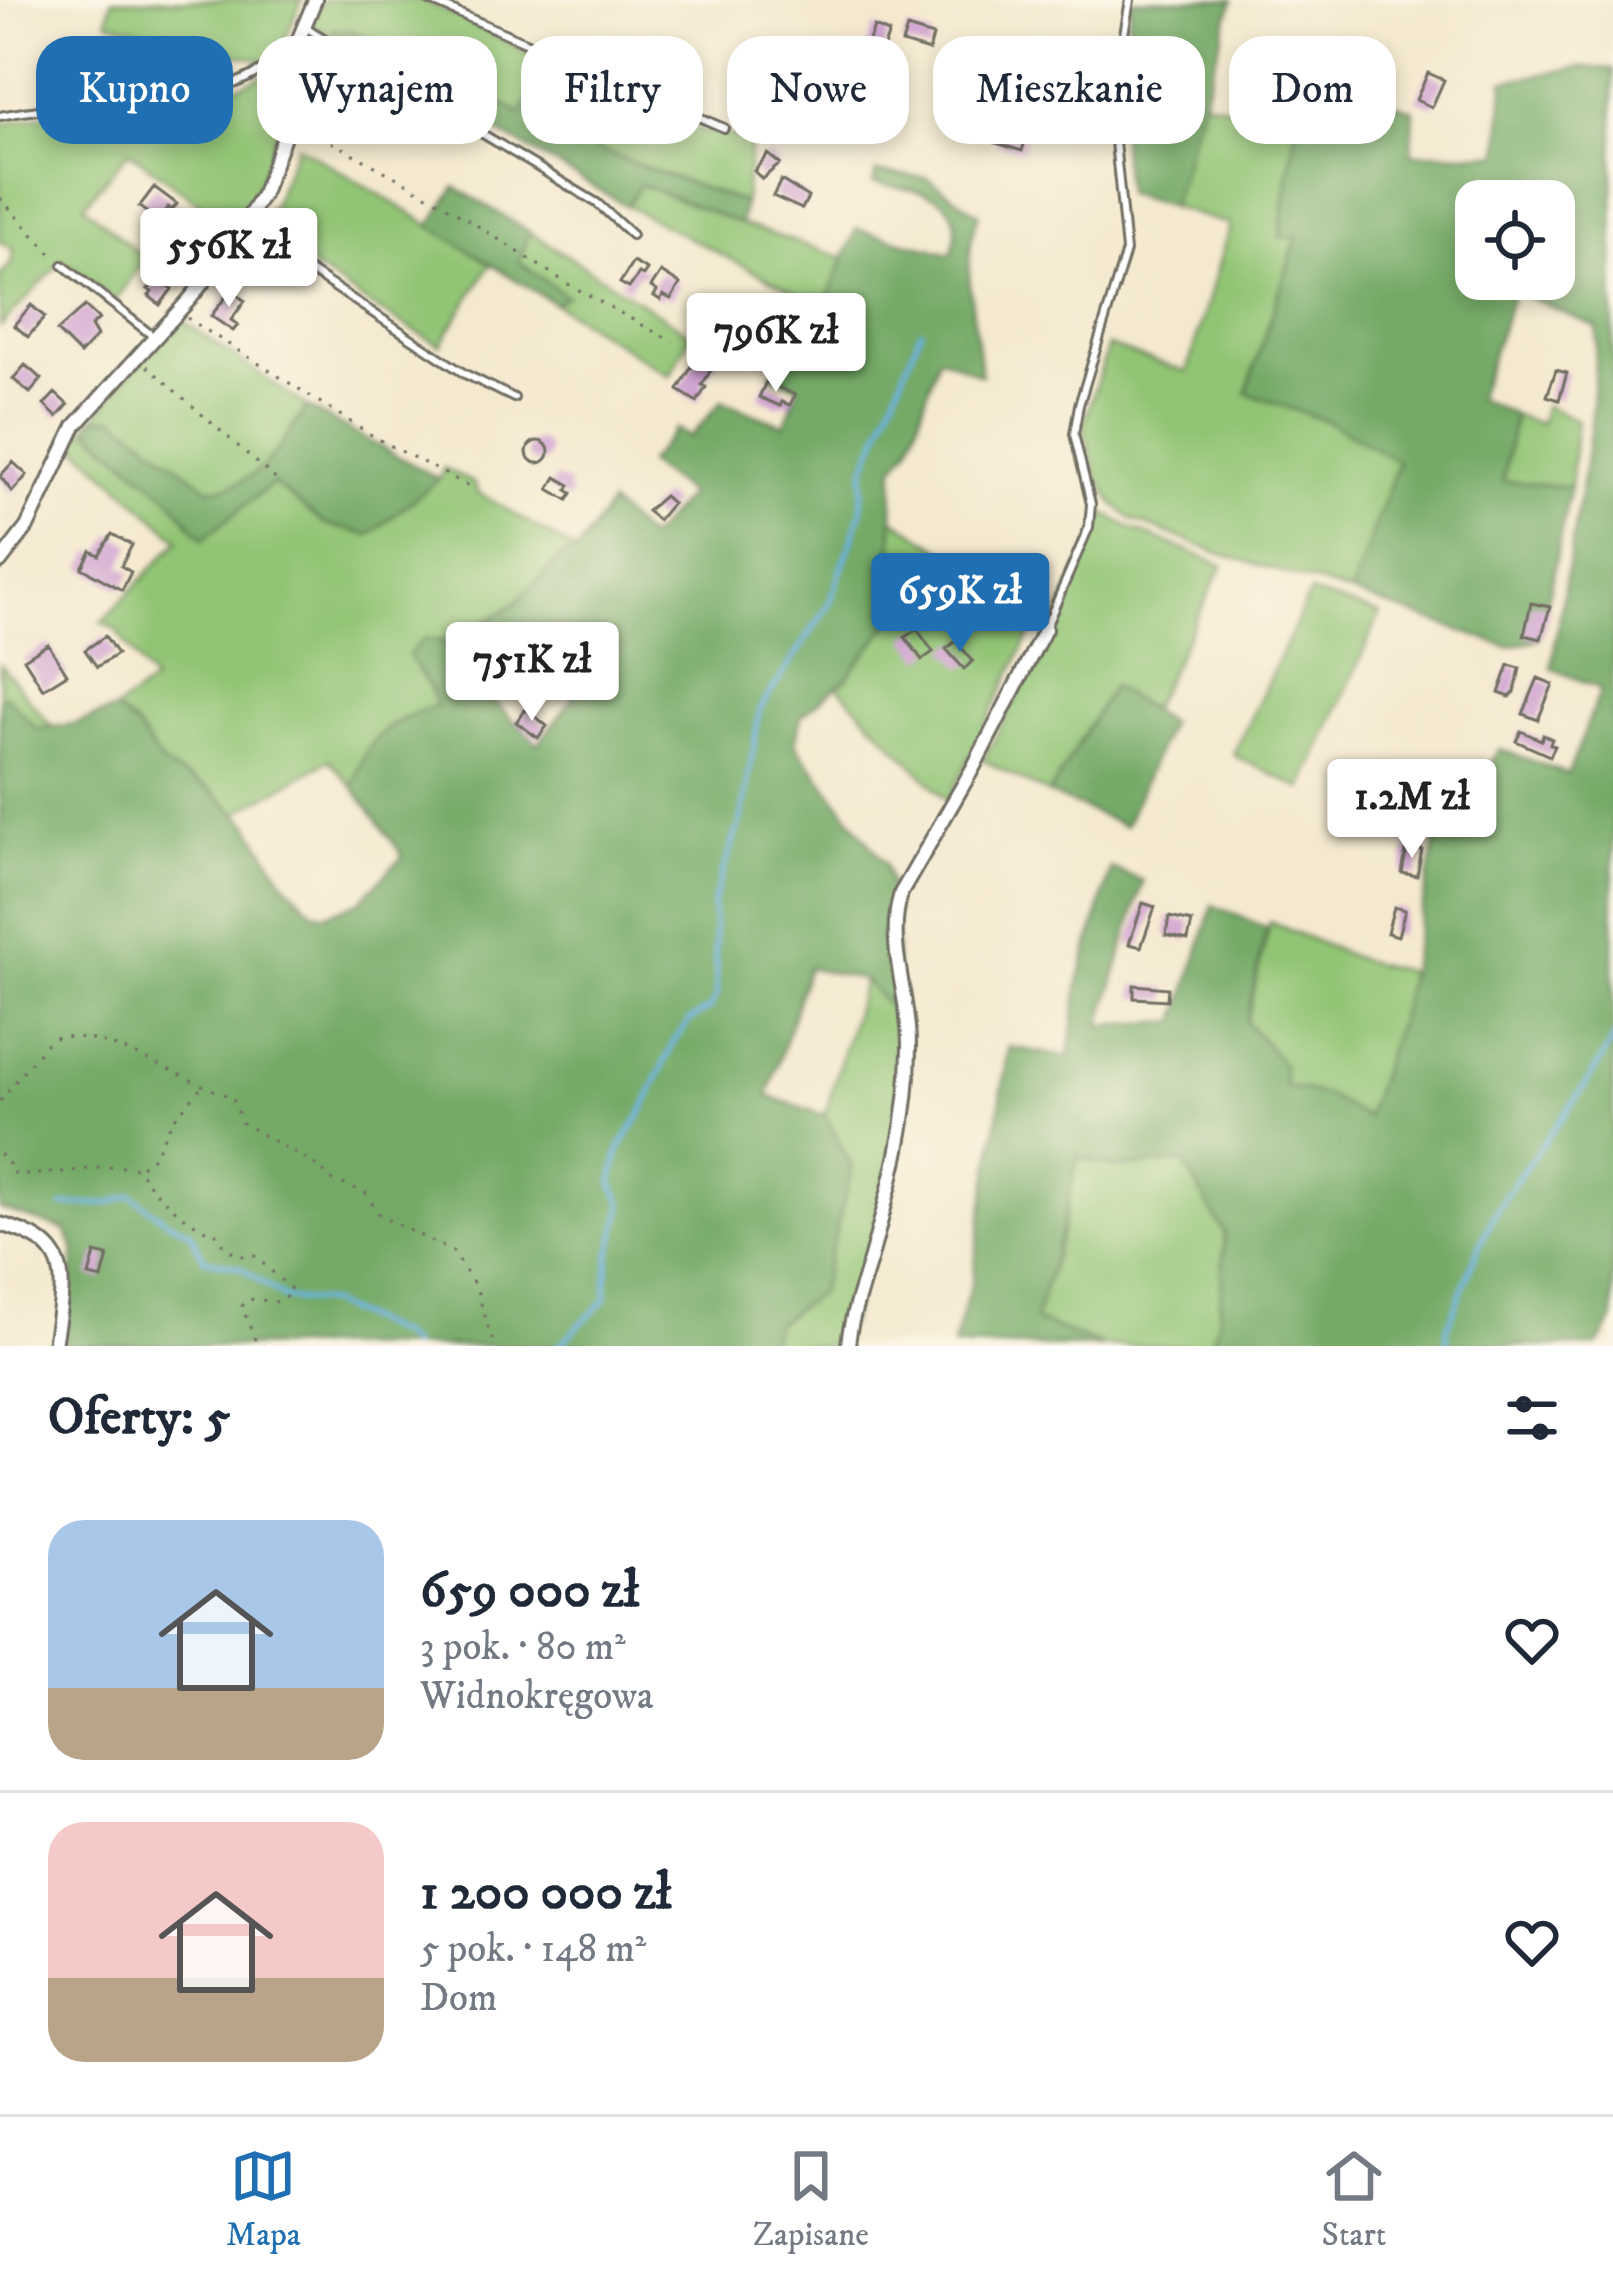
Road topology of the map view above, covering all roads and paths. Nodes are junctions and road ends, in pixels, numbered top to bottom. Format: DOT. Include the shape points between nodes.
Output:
graph roads {
  1 [pos="315,0"];
  2 [pos="428,0"];
  3 [pos="1130,0"];
  4 [pos="304,26"];
  5 [pos="300,36"];
  6 [pos="257,74"];
  7 [pos="0,116"];
  8 [pos="724,128"];
  9 [pos="281,144"];
  10 [pos="334,144"];
  11 [pos="0,198"];
  12 [pos="244,227"];
  13 [pos="632,235"];
  14 [pos="63,265"];
  15 [pos="179,310"];
  16 [pos="154,338"];
  17 [pos="673,342"];
  18 [pos="136,357"];
  19 [pos="514,398"];
  20 [pos="280,483"];
  21 [pos="475,488"];
  22 [pos="0,562"];
  23 [pos="1046,628"];
  24 [pos="201,1088"];
  25 [pos="0,1101"];
  26 [pos="0,1154"];
  27 [pos="139,1168"];
  28 [pos="0,1224"];
  29 [pos="54,1346"];
  30 [pos="263,1346"];
  31 [pos="494,1346"];
  32 [pos="848,1346"];
  1 -- 4 [label="street"];
  2 -- 8 [label="lane"];
  3 -- 23 [label="lane" via="1114,92 1124,267 1076,419 1089,526"];
  4 -- 5 [label="street"];
  4 -- 13 [label="lane" via="598,202"];
  6 -- 7 [label="lane" via="173,97"];
  9 -- 12 [label="street"];
  10 -- 17 [label="path"];
  11 -- 14 [label="path"];
  12 -- 15 [label="street"];
  12 -- 19 [label="lane"];
  14 -- 16 [label="lane"];
  15 -- 16 [label="street"];
  15 -- 21 [label="path" via="376,438"];
  16 -- 18 [label="street"];
  18 -- 20 [label="path"];
  18 -- 22 [label="street" via="75,426 27,527"];
  23 -- 32 [label="street" via="901,893 893,940 910,1047 905,1112"];
  24 -- 25 [label="path" via="107,1043 61,1036"];
  24 -- 27 [label="path"];
  24 -- 31 [label="path" via="232,1097 242,1123 329,1179 365,1192 380,1216 452,1251 476,1286"];
  26 -- 27 [label="path" via="13,1173 43,1177"];
  27 -- 30 [label="path" via="176,1211 287,1282 292,1290 281,1302 248,1299 242,1306"];
  28 -- 29 [label="street" via="41,1238 57,1257"];
}
